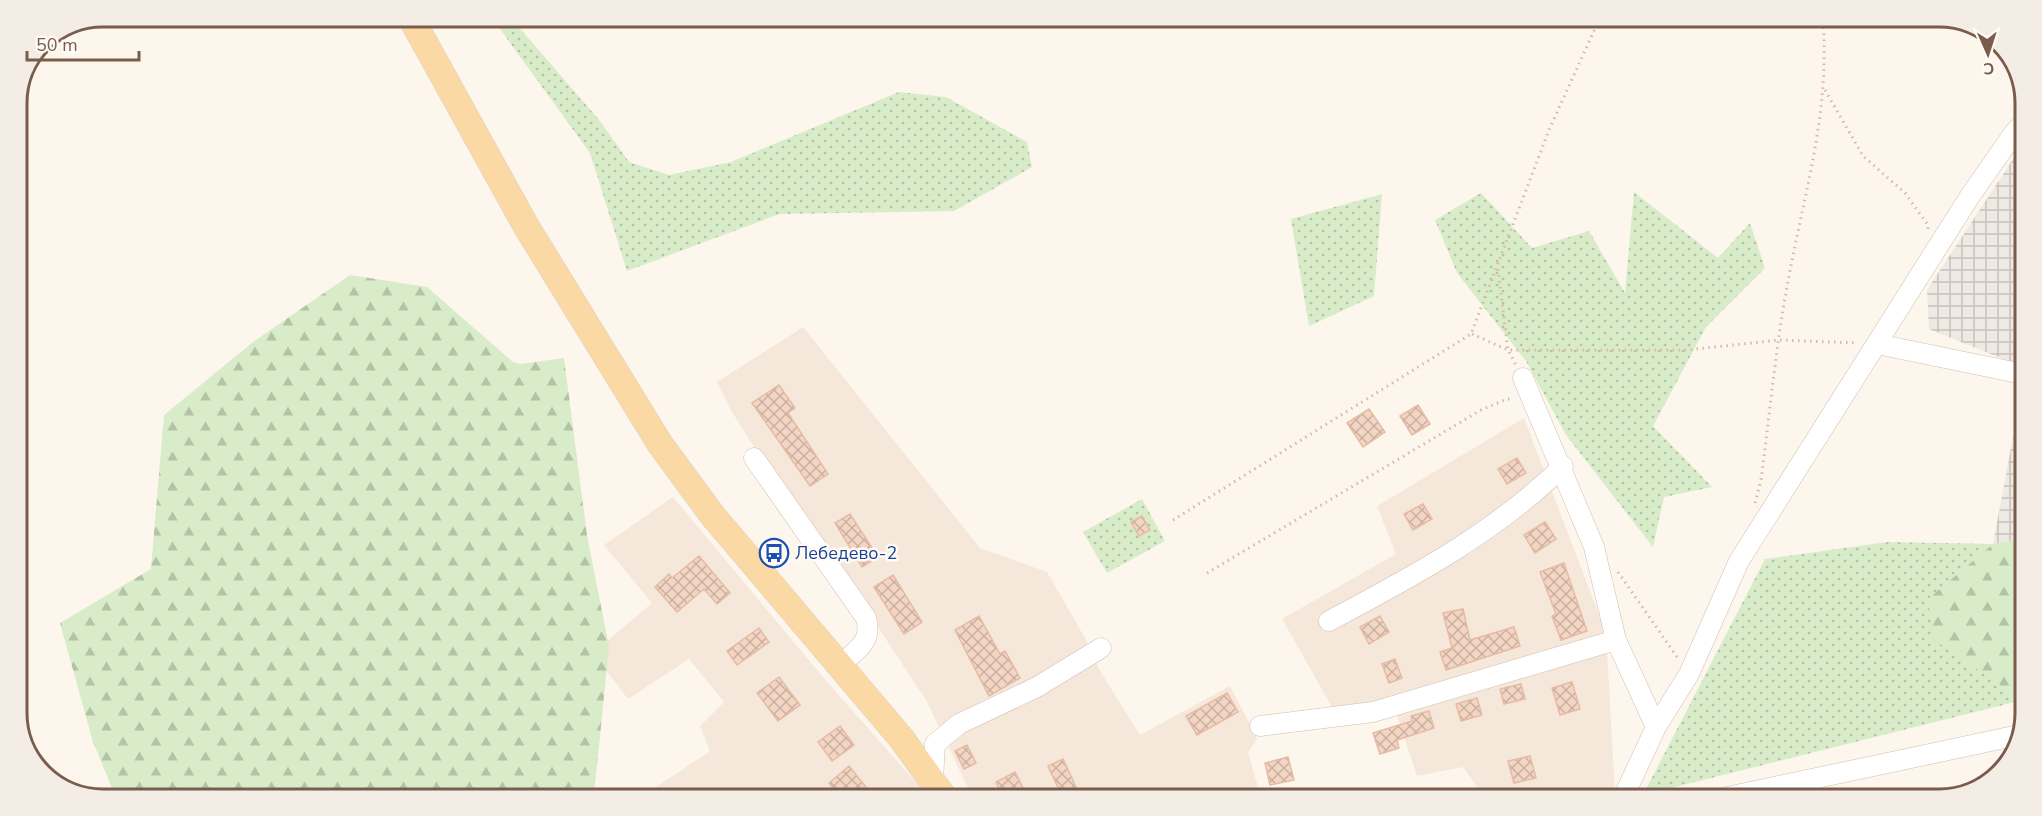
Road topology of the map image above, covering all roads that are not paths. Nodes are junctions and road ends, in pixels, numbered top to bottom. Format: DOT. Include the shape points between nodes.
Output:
graph roads {
  1 [pos="416,27"];
  2 [pos="2015,137"];
  3 [pos="1877,344"];
  4 [pos="2015,372"];
  5 [pos="1523,378"];
  6 [pos="754,458"];
  7 [pos="1563,466"];
  8 [pos="1329,621"];
  9 [pos="1616,640"];
  10 [pos="1101,648"];
  11 [pos="838,666"];
  12 [pos="1260,726"];
  13 [pos="1656,727"];
  14 [pos="2011,737"];
  15 [pos="938,788"];
  16 [pos="1627,789"];
  17 [pos="1765,789"];
  1 -- 11 [label="main road" via="526,226 655,435 713,516"];
  2 -- 3 [label="street" via="1970,196"];
  3 -- 4 [label="street"];
  3 -- 13 [label="street" via="1738,561 1689,674"];
  5 -- 7 [label="street"];
  6 -- 11 [label="street" via="866,618 866,640"];
  7 -- 8 [label="street" via="1530,498 1452,552"];
  7 -- 9 [label="street" via="1594,547"];
  9 -- 12 [label="street" via="1373,712"];
  9 -- 13 [label="street"];
  10 -- 15 [label="street" via="1037,687 959,724 935,744"];
  11 -- 15 [label="main road" via="901,738"];
  13 -- 16 [label="street"];
  14 -- 17 [label="street"];
}
